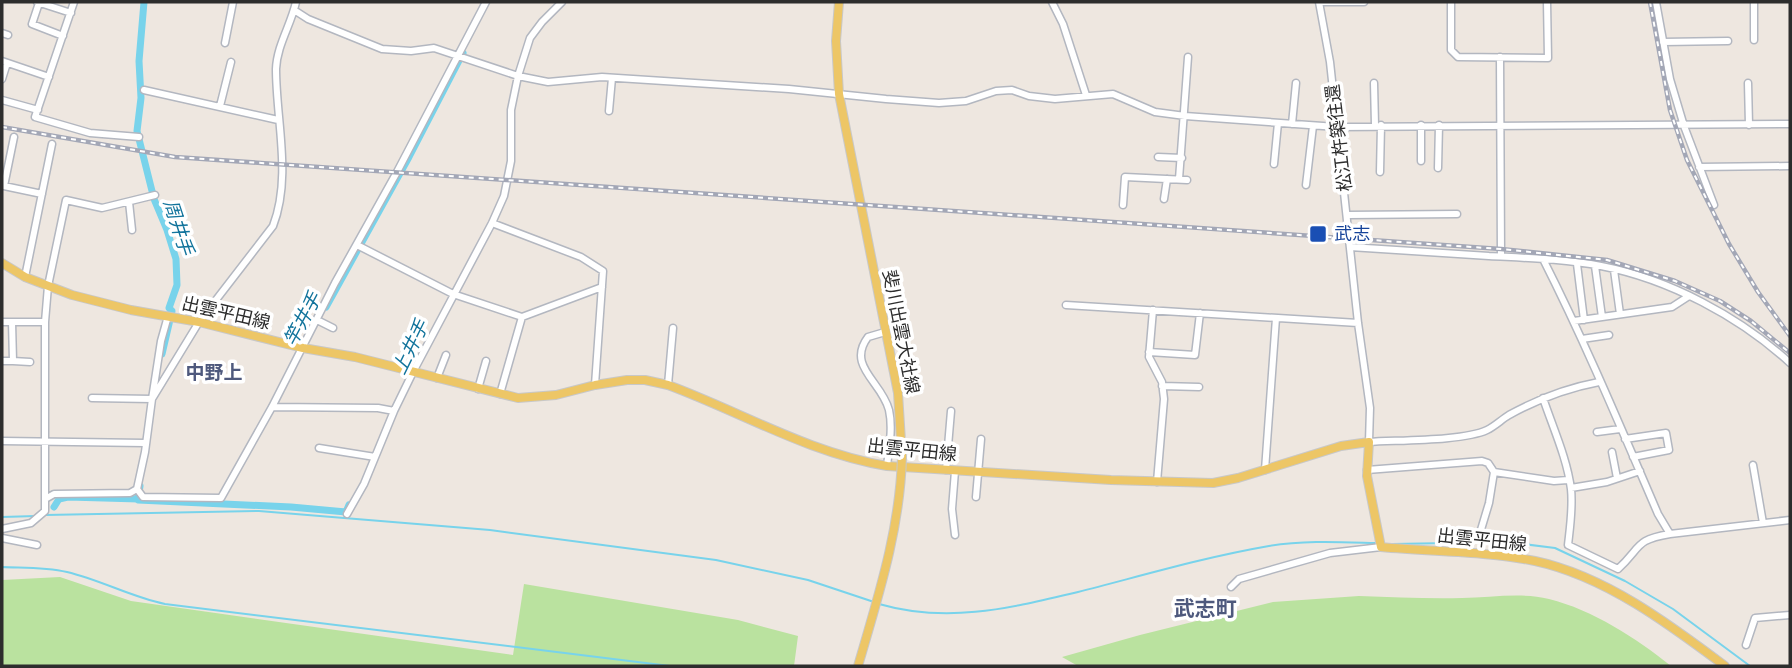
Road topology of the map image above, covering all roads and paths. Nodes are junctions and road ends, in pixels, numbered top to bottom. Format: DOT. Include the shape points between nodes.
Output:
graph roads {
  1 [pos="38,2"];
  2 [pos="74,2"];
  3 [pos="233,2"];
  4 [pos="296,2"];
  5 [pos="486,2"];
  6 [pos="839,2"];
  7 [pos="1052,2"];
  8 [pos="1319,2"];
  9 [pos="1344,2"];
  10 [pos="1364,2"];
  11 [pos="1451,2"];
  12 [pos="1547,2"];
  13 [pos="1656,2"];
  14 [pos="1754,2"];
  15 [pos="558,3"];
  16 [pos="294,10"];
  17 [pos="71,13"];
  18 [pos="63,36"];
  19 [pos="1754,40"];
  20 [pos="1728,41"];
  21 [pos="1663,42"];
  22 [pos="225,43"];
  23 [pos="458,55"];
  24 [pos="1188,57"];
  25 [pos="1500,57"];
  26 [pos="4,62"];
  27 [pos="231,62"];
  28 [pos="518,76"];
  29 [pos="49,77"];
  30 [pos="612,78"];
  31 [pos="2,79"];
  32 [pos="1296,83"];
  33 [pos="1374,83"];
  34 [pos="1748,83"];
  35 [pos="144,90"];
  36 [pos="839,94"];
  37 [pos="1086,95"];
  38 [pos="2,100"];
  39 [pos="220,106"];
  40 [pos="38,110"];
  41 [pos="609,110"];
  42 [pos="1185,116"];
  43 [pos="278,120"];
  44 [pos="1278,123"];
  45 [pos="1292,124"];
  46 [pos="1790,124"];
  47 [pos="1313,125"];
  48 [pos="1378,125"];
  49 [pos="1421,125"];
  50 [pos="1439,125"];
  51 [pos="1499,125"];
  52 [pos="1749,125"];
  53 [pos="1684,126"];
  54 [pos="1338,127"];
  55 [pos="14,137"];
  56 [pos="139,137"];
  57 [pos="52,144"];
  58 [pos="1158,157"];
  59 [pos="1182,158"];
  60 [pos="1420,162"];
  61 [pos="1274,164"];
  62 [pos="1790,166"];
  63 [pos="1699,167"];
  64 [pos="1438,168"];
  65 [pos="1380,172"];
  66 [pos="1167,179"];
  67 [pos="1306,185"];
  68 [pos="42,194"];
  69 [pos="155,195"];
  70 [pos="1164,199"];
  71 [pos="129,202"];
  72 [pos="1124,205"];
  73 [pos="1714,205"];
  74 [pos="1457,214"];
  75 [pos="1348,215"];
  76 [pos="492,223"];
  77 [pos="132,230"];
  78 [pos="357,245"];
  79 [pos="1350,247"];
  80 [pos="1501,256"];
  81 [pos="1543,259"];
  82 [pos="2,263"];
  83 [pos="1577,264"];
  84 [pos="1595,266"];
  85 [pos="1614,270"];
  86 [pos="25,277"];
  87 [pos="48,286"];
  88 [pos="602,287"];
  89 [pos="453,294"];
  90 [pos="1689,296"];
  91 [pos="1066,305"];
  92 [pos="1153,310"];
  93 [pos="1199,313"];
  94 [pos="1620,314"];
  95 [pos="168,316"];
  96 [pos="523,317"];
  97 [pos="1602,317"];
  98 [pos="1276,318"];
  99 [pos="317,320"];
  100 [pos="1584,320"];
  101 [pos="1574,321"];
  102 [pos="2,322"];
  103 [pos="12,322"];
  104 [pos="199,322"];
  105 [pos="45,323"];
  106 [pos="1358,323"];
  107 [pos="333,328"];
  108 [pos="673,328"];
  109 [pos="886,332"];
  110 [pos="1609,335"];
  111 [pos="1582,339"];
  112 [pos="303,348"];
  113 [pos="1149,352"];
  114 [pos="446,355"];
  115 [pos="2,361"];
  116 [pos="13,361"];
  117 [pos="486,361"];
  118 [pos="30,362"];
  119 [pos="1790,363"];
  120 [pos="414,370"];
  121 [pos="437,378"];
  122 [pos="1599,382"];
  123 [pos="595,385"];
  124 [pos="668,385"];
  125 [pos="1162,386"];
  126 [pos="1199,387"];
  127 [pos="478,389"];
  128 [pos="499,394"];
  129 [pos="92,398"];
  130 [pos="1543,398"];
  131 [pos="152,399"];
  132 [pos="272,407"];
  133 [pos="394,411"];
  134 [pos="951,411"];
  135 [pos="1620,429"];
  136 [pos="1597,432"];
  137 [pos="982,439"];
  138 [pos="1625,439"];
  139 [pos="2,441"];
  140 [pos="46,441"];
  141 [pos="1369,442"];
  142 [pos="145,443"];
  143 [pos="319,448"];
  144 [pos="1612,452"];
  145 [pos="375,457"];
  146 [pos="1633,457"];
  147 [pos="1753,465"];
  148 [pos="887,466"];
  149 [pos="951,470"];
  150 [pos="1265,470"];
  151 [pos="1367,470"];
  152 [pos="1640,471"];
  153 [pos="979,472"];
  154 [pos="1494,472"];
  155 [pos="1617,478"];
  156 [pos="1568,480"];
  157 [pos="1157,482"];
  158 [pos="1571,488"];
  159 [pos="137,489"];
  160 [pos="976,497"];
  161 [pos="47,498"];
  162 [pos="347,514"];
  163 [pos="1790,520"];
  164 [pos="1763,523"];
  165 [pos="2,529"];
  166 [pos="1480,533"];
  167 [pos="1670,534"];
  168 [pos="955,535"];
  169 [pos="2,538"];
  170 [pos="1381,543"];
  171 [pos="37,545"];
  172 [pos="1231,587"];
  173 [pos="1790,615"];
  174 [pos="1746,645"];
  175 [pos="858,666"];
  176 [pos="1725,666"];
  1 -- 17 [label="street"];
  1 -- 18 [label="street" via="33,24"];
  2 -- 17 [label="street"];
  3 -- 22 [label="street"];
  4 -- 16 [label="street"];
  5 -- 23 [label="street"];
  6 -- 36 [label="main road, 斐川出雲大社線"];
  7 -- 37 [label="street"];
  8 -- 9 [label="street"];
  8 -- 54 [label="street, 松江杵築往還"];
  9 -- 10 [label="street"];
  11 -- 25 [label="street" via="1451,50 1458,57"];
  12 -- 25 [label="street" via="1548,58"];
  13 -- 21 [label="street"];
  14 -- 19 [label="street"];
  15 -- 28 [label="street" via="530,38"];
  16 -- 23 [label="street" via="382,49 434,48"];
  16 -- 43 [label="street" via="276,67"];
  17 -- 18 [label="street"];
  18 -- 29 [label="street"];
  20 -- 21 [label="street"];
  21 -- 53 [label="street"];
  23 -- 28 [label="street"];
  23 -- 78 [label="street"];
  24 -- 42 [label="street"];
  25 -- 51 [label="street"];
  26 -- 29 [label="street"];
  26 -- 31 [label="street"];
  27 -- 39 [label="street"];
  28 -- 30 [label="street" via="548,82"];
  28 -- 76 [label="street" via="511,110 509,180"];
  29 -- 40 [label="street"];
  30 -- 36 [label="street"];
  30 -- 41 [label="street"];
  32 -- 45 [label="street"];
  33 -- 48 [label="street"];
  34 -- 52 [label="street"];
  35 -- 39 [label="street"];
  36 -- 37 [label="street" via="939,103 1012,90 1055,99"];
  36 -- 109 [label="main road, 斐川出雲大社線"];
  37 -- 42 [label="street" via="1113,94 1155,112"];
  38 -- 40 [label="street"];
  39 -- 43 [label="street"];
  40 -- 56 [label="street" via="35,117 63,127"];
  42 -- 44 [label="street"];
  42 -- 59 [label="street"];
  43 -- 104 [label="street" via="282,189 273,226"];
  44 -- 45 [label="street"];
  44 -- 61 [label="street"];
  45 -- 47 [label="street"];
  46 -- 52 [label="street"];
  47 -- 54 [label="street"];
  47 -- 67 [label="street"];
  48 -- 49 [label="street"];
  48 -- 54 [label="street"];
  48 -- 65 [label="street"];
  49 -- 50 [label="street"];
  49 -- 60 [label="street"];
  50 -- 51 [label="street"];
  50 -- 64 [label="street"];
  51 -- 53 [label="street"];
  51 -- 80 [label="street"];
  52 -- 53 [label="street"];
  53 -- 63 [label="street"];
  54 -- 75 [label="street, 松江杵築往還"];
  55 -- 68 [label="street" via="4,186"];
  57 -- 68 [label="street"];
  58 -- 59 [label="street"];
  59 -- 66 [label="street" via="1183,180"];
  62 -- 63 [label="street"];
  63 -- 73 [label="street"];
  66 -- 70 [label="street"];
  66 -- 72 [label="street" via="1125,177"];
  68 -- 86 [label="street"];
  69 -- 71 [label="street"];
  71 -- 77 [label="street"];
  71 -- 87 [label="street" via="102,208 66,200"];
  74 -- 75 [label="street"];
  75 -- 79 [label="street, 松江杵築往還"];
  76 -- 88 [label="street" via="581,257 603,271"];
  76 -- 89 [label="street"];
  78 -- 89 [label="street"];
  78 -- 99 [label="street"];
  79 -- 80 [label="street"];
  79 -- 106 [label="street, 松江杵築往還"];
  80 -- 81 [label="street"];
  81 -- 83 [label="street"];
  81 -- 101 [label="street"];
  82 -- 86 [label="main road, 出雲平田線"];
  83 -- 84 [label="street"];
  83 -- 100 [label="street"];
  84 -- 85 [label="street"];
  84 -- 97 [label="street"];
  85 -- 90 [label="street"];
  85 -- 94 [label="street"];
  86 -- 87 [label="main road, 出雲平田線"];
  87 -- 95 [label="main road, 出雲平田線"];
  87 -- 105 [label="street"];
  88 -- 96 [label="street"];
  88 -- 123 [label="street"];
  89 -- 96 [label="street"];
  89 -- 120 [label="street"];
  90 -- 94 [label="street" via="1672,307"];
  90 -- 119 [label="street" via="1746,328"];
  91 -- 92 [label="street"];
  92 -- 93 [label="street"];
  92 -- 113 [label="street"];
  93 -- 98 [label="street"];
  93 -- 113 [label="street" via="1195,355"];
  94 -- 97 [label="street"];
  95 -- 104 [label="main road, 出雲平田線"];
  95 -- 131 [label="street"];
  96 -- 128 [label="street"];
  97 -- 100 [label="street"];
  98 -- 106 [label="street"];
  98 -- 150 [label="street"];
  99 -- 107 [label="street"];
  99 -- 112 [label="street"];
  100 -- 101 [label="street"];
  101 -- 111 [label="street"];
  102 -- 103 [label="street"];
  103 -- 105 [label="street"];
  103 -- 116 [label="street"];
  104 -- 112 [label="main road, 出雲平田線"];
  104 -- 131 [label="street"];
  105 -- 140 [label="street"];
  106 -- 141 [label="street, 松江杵築往還" via="1370,408"];
  108 -- 124 [label="street"];
  109 -- 148 [label="street" via="868,337 860,352 863,367 886,399 890,414"];
  109 -- 175 [label="main road, 斐川出雲大社線, bridge" via="898,393 901,486 893,541"];
  110 -- 111 [label="street"];
  111 -- 122 [label="street"];
  112 -- 120 [label="main road, 出雲平田線"];
  112 -- 132 [label="street"];
  113 -- 125 [label="street"];
  114 -- 121 [label="street"];
  115 -- 116 [label="street"];
  116 -- 118 [label="street"];
  117 -- 127 [label="street"];
  120 -- 121 [label="main road, 出雲平田線"];
  120 -- 133 [label="street"];
  121 -- 127 [label="main road, 出雲平田線"];
  122 -- 130 [label="street"];
  122 -- 135 [label="street"];
  123 -- 124 [label="main road, 出雲平田線" via="636,380"];
  123 -- 128 [label="main road, 出雲平田線" via="537,398"];
  124 -- 148 [label="main road, 出雲平田線" via="810,445"];
  125 -- 126 [label="street"];
  125 -- 157 [label="street"];
  127 -- 128 [label="main road, 出雲平田線"];
  129 -- 131 [label="street"];
  130 -- 141 [label="street" via="1485,431"];
  130 -- 156 [label="street"];
  131 -- 142 [label="street"];
  132 -- 133 [label="street"];
  132 -- 159 [label="street" via="221,498 143,497"];
  133 -- 145 [label="street"];
  134 -- 149 [label="street"];
  135 -- 136 [label="street"];
  135 -- 138 [label="street"];
  137 -- 153 [label="street"];
  138 -- 146 [label="street"];
  138 -- 146 [label="street" via="1666,433 1669,450"];
  139 -- 140 [label="street"];
  140 -- 142 [label="street"];
  140 -- 161 [label="street"];
  141 -- 150 [label="main road, 出雲平田線"];
  141 -- 151 [label="main road"];
  142 -- 159 [label="street"];
  143 -- 145 [label="street"];
  144 -- 155 [label="street"];
  145 -- 162 [label="street"];
  146 -- 152 [label="street"];
  147 -- 164 [label="street"];
  148 -- 149 [label="main road, 出雲平田線"];
  149 -- 153 [label="main road, 出雲平田線"];
  149 -- 168 [label="street"];
  150 -- 157 [label="main road, 出雲平田線" via="1213,483"];
  151 -- 154 [label="street" via="1482,460"];
  151 -- 170 [label="main road"];
  152 -- 155 [label="street"];
  152 -- 167 [label="street"];
  153 -- 157 [label="main road, 出雲平田線"];
  153 -- 160 [label="street"];
  154 -- 156 [label="street"];
  154 -- 166 [label="street"];
  155 -- 158 [label="street"];
  156 -- 158 [label="street"];
  158 -- 167 [label="street" via="1568,545 1618,569 1640,543"];
  159 -- 161 [label="street"];
  161 -- 165 [label="street" via="46,510 31,523"];
  163 -- 164 [label="street"];
  164 -- 167 [label="street"];
  169 -- 171 [label="street"];
  170 -- 172 [label="street" via="1240,579"];
  170 -- 176 [label="main road, 出雲平田線" via="1548,565 1622,596"];
  173 -- 174 [label="street" via="1755,618"];
}
